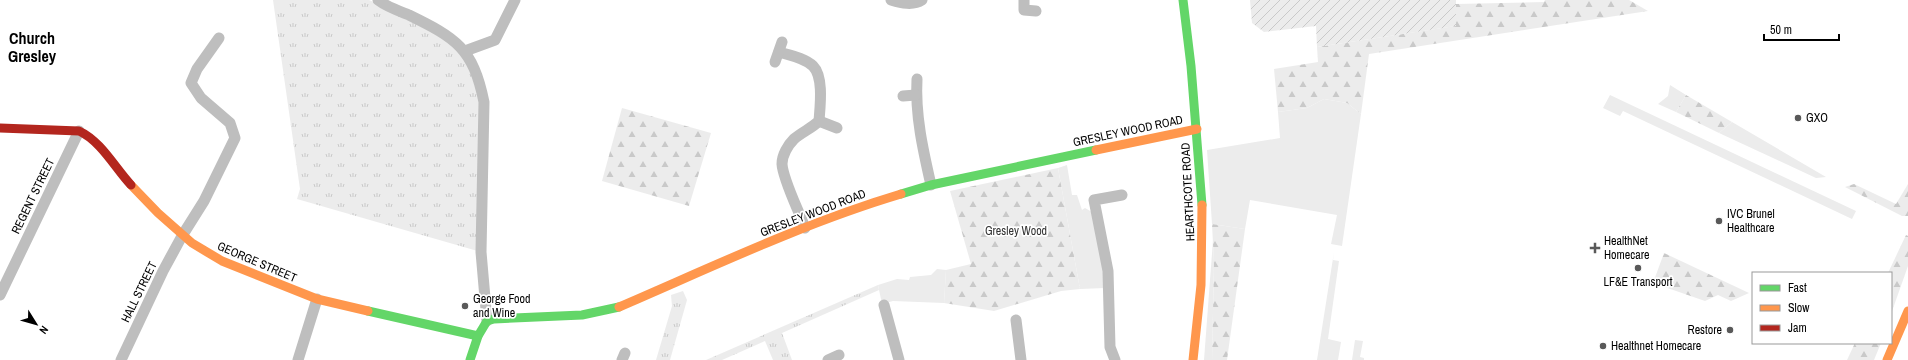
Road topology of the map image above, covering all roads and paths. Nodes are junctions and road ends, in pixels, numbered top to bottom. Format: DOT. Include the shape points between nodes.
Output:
graph roads {
  1 [pos="378,0"];
  2 [pos="515,0"];
  3 [pos="891,0"];
  4 [pos="922,0"];
  5 [pos="1024,0"];
  6 [pos="1183,0"];
  7 [pos="1036,11"];
  8 [pos="220,38"];
  9 [pos="465,51"];
  10 [pos="779,52"];
  11 [pos="916,79"];
  12 [pos="916,94"];
  13 [pos="903,96"];
  14 [pos="819,121"];
  15 [pos="0,128"];
  16 [pos="837,128"];
  17 [pos="1197,129"];
  18 [pos="79,131"];
  19 [pos="931,185"];
  20 [pos="1122,195"];
  21 [pos="805,228"];
  22 [pos="182,236"];
  23 [pos="0,294"];
  24 [pos="317,299"];
  25 [pos="884,306"];
  26 [pos="1908,311"];
  27 [pos="1016,320"];
  28 [pos="487,321"];
  29 [pos="478,336"];
  30 [pos="839,356"];
  31 [pos="122,360"];
  32 [pos="298,360"];
  33 [pos="470,360"];
  34 [pos="828,360"];
  35 [pos="899,360"];
  36 [pos="1021,360"];
  37 [pos="1114,360"];
  38 [pos="1193,360"];
  39 [pos="1887,360"];
  1 -- 9 [label="street" via="442,31"];
  2 -- 9 [label="street" via="495,40"];
  3 -- 4 [label="street" via="917,3"];
  5 -- 7 [label="street" via="1024,10"];
  6 -- 17 [label="street, HEARTHCOTE ROAD"];
  8 -- 22 [label="street, HALL STREET" via="197,69 191,83 201,98 230,123 236,138 204,201"];
  9 -- 28 [label="street" via="479,79 484,102 481,252"];
  10 -- 14 [label="street" via="807,62 818,72"];
  11 -- 12 [label="street"];
  12 -- 13 [label="street"];
  12 -- 19 [label="street" via="920,140"];
  14 -- 16 [label="street"];
  14 -- 21 [label="street" via="794,139 782,163"];
  15 -- 18 [label="street"];
  17 -- 19 [label="street, GRESLEY WOOD ROAD"];
  17 -- 38 [label="street, HEARTHCOTE ROAD" via="1203,251"];
  18 -- 22 [label="street, GEORGE STREET" via="91,137 144,199"];
  18 -- 23 [label="street, REGENT STREET"];
  19 -- 21 [label="street, GRESLEY WOOD ROAD" via="865,205"];
  20 -- 37 [label="street" via="1094,200 1108,271 1110,347"];
  21 -- 28 [label="street, GRESLEY WOOD ROAD" via="618,307 582,315"];
  22 -- 24 [label="street, GEORGE STREET" via="222,261"];
  22 -- 31 [label="street, HALL STREET"];
  24 -- 29 [label="street, GEORGE STREET"];
  24 -- 32 [label="street"];
  25 -- 35 [label="street"];
  26 -- 39 [label="street"];
  27 -- 36 [label="street"];
  28 -- 29 [label="street"];
  29 -- 33 [label="street"];
  30 -- 34 [label="street"];
}
